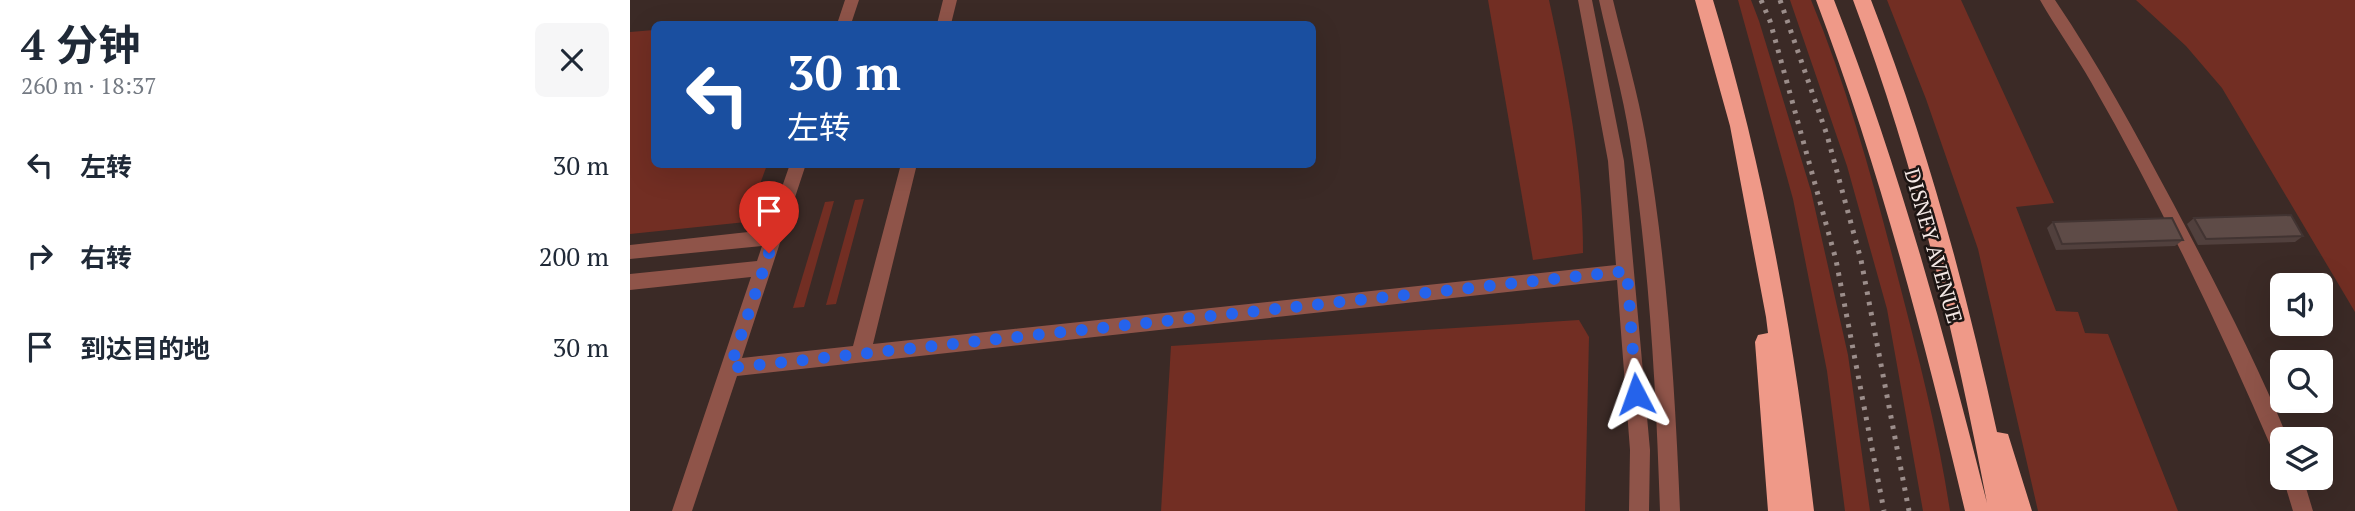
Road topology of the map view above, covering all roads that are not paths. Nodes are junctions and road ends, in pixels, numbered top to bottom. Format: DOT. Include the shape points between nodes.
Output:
graph roads {
  1 [pos="852,0"];
  2 [pos="950,0"];
  3 [pos="1585,0"];
  4 [pos="1606,0"];
  5 [pos="1704,0"];
  6 [pos="1825,0"];
  7 [pos="1862,0"];
  8 [pos="2048,0"];
  9 [pos="845,21"];
  10 [pos="945,21"];
  11 [pos="797,168"];
  12 [pos="908,168"];
  13 [pos="774,237"];
  14 [pos="1944,245"];
  15 [pos="1760,247"];
  16 [pos="630,252"];
  17 [pos="763,268"];
  18 [pos="1627,271"];
  19 [pos="630,282"];
  20 [pos="861,354"];
  21 [pos="730,368"];
  22 [pos="2273,427"];
  23 [pos="2298,494"];
  24 [pos="682,511"];
  25 [pos="1639,511"];
  26 [pos="1670,511"];
  27 [pos="1780,511"];
  28 [pos="1802,511"];
  29 [pos="1977,511"];
  30 [pos="2001,511"];
  31 [pos="2020,511"];
  32 [pos="2313,511"];
  1 -- 9 [label="street"];
  2 -- 10 [label="street"];
  3 -- 18 [label="street" via="1616,161"];
  4 -- 26 [label="street" via="1638,138 1651,237"];
  5 -- 15 [label="highway" via="1723,58"];
  6 -- 29 [label="highway, DISNEY AVENUE" via="1909,246"];
  7 -- 14 [label="highway, DISNEY AVENUE" via="1913,139"];
  8 -- 22 [label="street" via="2112,103 2231,328"];
  11 -- 13 [label="street"];
  12 -- 20 [label="street"];
  13 -- 16 [label="street"];
  13 -- 17 [label="street"];
  14 -- 30 [label="highway, DISNEY AVENUE"];
  14 -- 31 [label="highway"];
  15 -- 27 [label="highway"];
  15 -- 28 [label="highway"];
  17 -- 19 [label="street"];
  17 -- 21 [label="street"];
  18 -- 20 [label="street"];
  18 -- 25 [label="street" via="1640,450"];
  20 -- 21 [label="street"];
  21 -- 24 [label="street"];
  23 -- 32 [label="street"];
}
